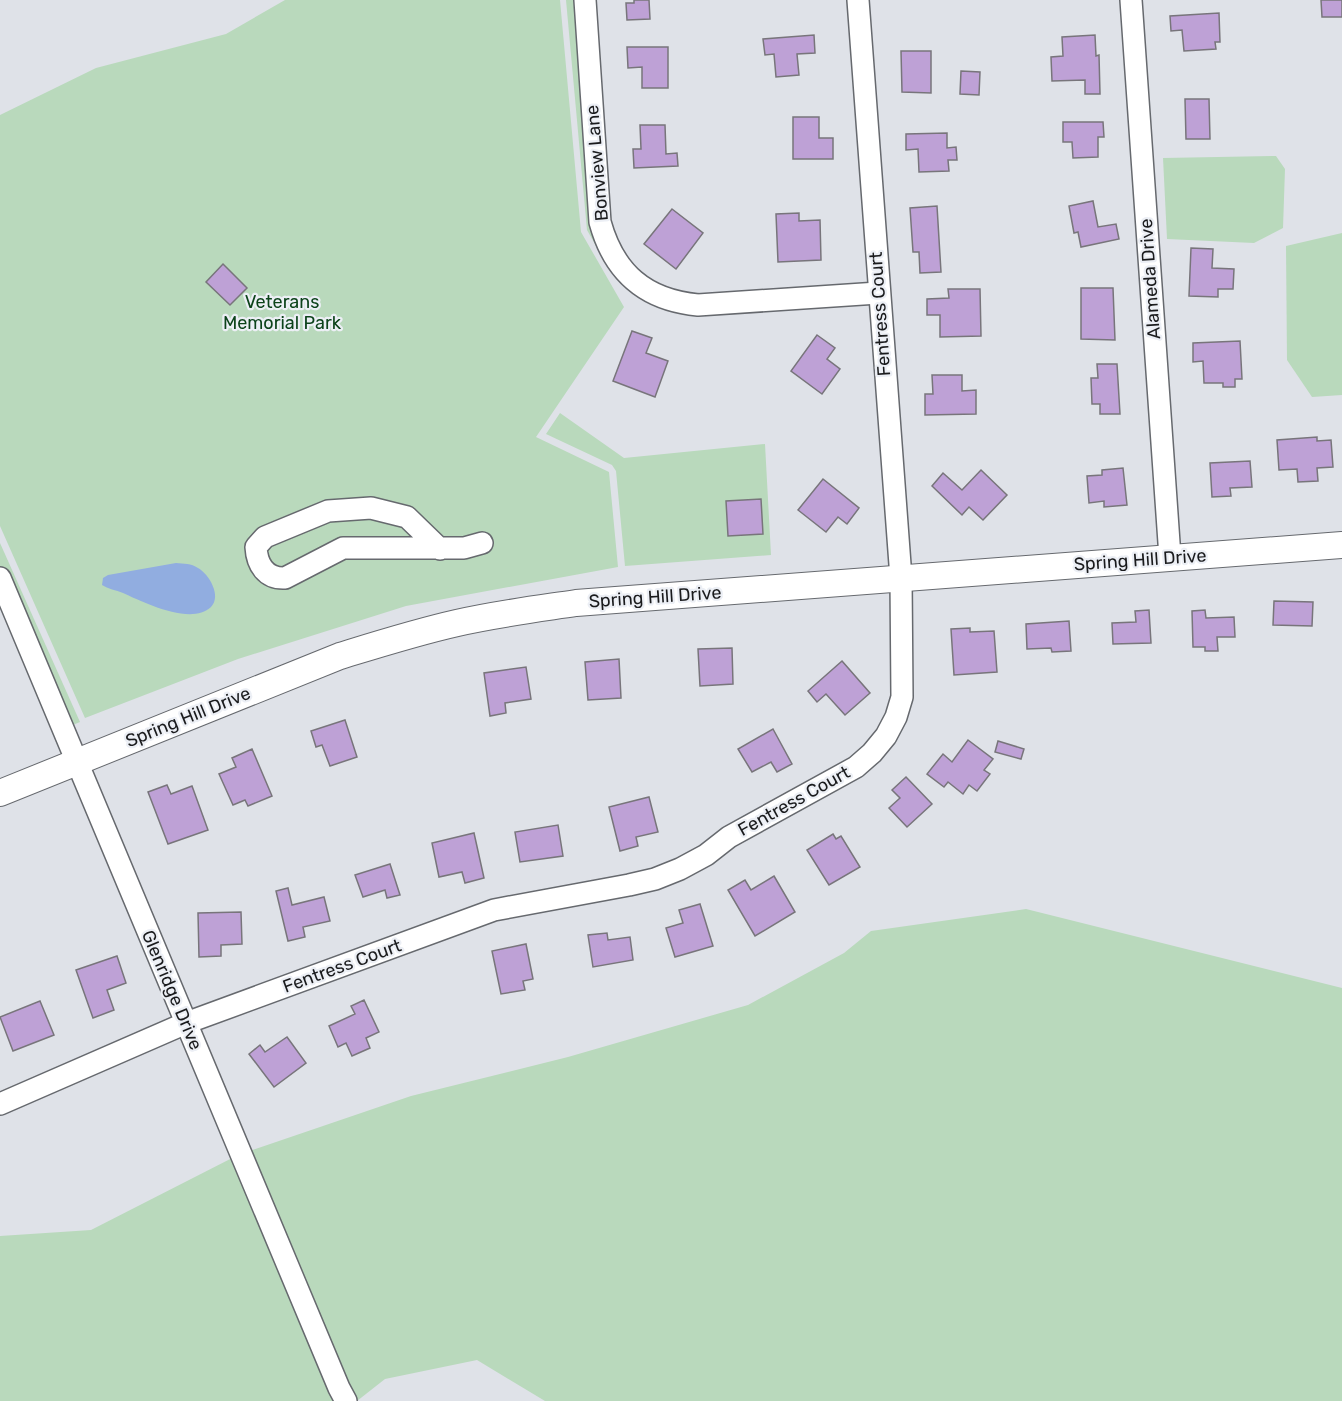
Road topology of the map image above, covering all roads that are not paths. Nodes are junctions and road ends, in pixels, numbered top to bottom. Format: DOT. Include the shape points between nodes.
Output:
graph roads {
  1 [pos="585,0"];
  2 [pos="858,0"];
  3 [pos="1131,0"];
  4 [pos="878,293"];
  5 [pos="482,543"];
  6 [pos="1342,545"];
  7 [pos="440,549"];
  8 [pos="1170,557"];
  9 [pos="0,578"];
  10 [pos="901,578"];
  11 [pos="77,761"];
  12 [pos="0,793"];
  13 [pos="186,1023"];
  14 [pos="0,1104"];
  15 [pos="346,1401"];
  1 -- 4 [label="street, Bonview Lane" via="600,222 611,253 633,280 662,298 698,305"];
  2 -- 4 [label="street, Fentress Court"];
  3 -- 8 [label="street, Alameda Drive"];
  4 -- 10 [label="street, Fentress Court"];
  5 -- 7 [label="street"];
  6 -- 8 [label="main road, Spring Hill Drive"];
  7 -- 7 [label="street" via="343,548 276,579 266,574 256,559 256,547 265,537 328,511 371,508 407,517"];
  8 -- 10 [label="main road, Spring Hill Drive"];
  9 -- 11 [label="street, Glenridge Drive"];
  10 -- 11 [label="main road, Spring Hill Drive" via="576,603 458,623 340,656"];
  10 -- 13 [label="street, Fentress Court" via="902,697 886,736 856,767 729,837 706,855 655,879 494,910"];
  11 -- 12 [label="main road, Spring Hill Drive"];
  11 -- 13 [label="street, Glenridge Drive"];
  13 -- 14 [label="street, Fentress Court"];
  13 -- 15 [label="street, Glenridge Drive"];
}
